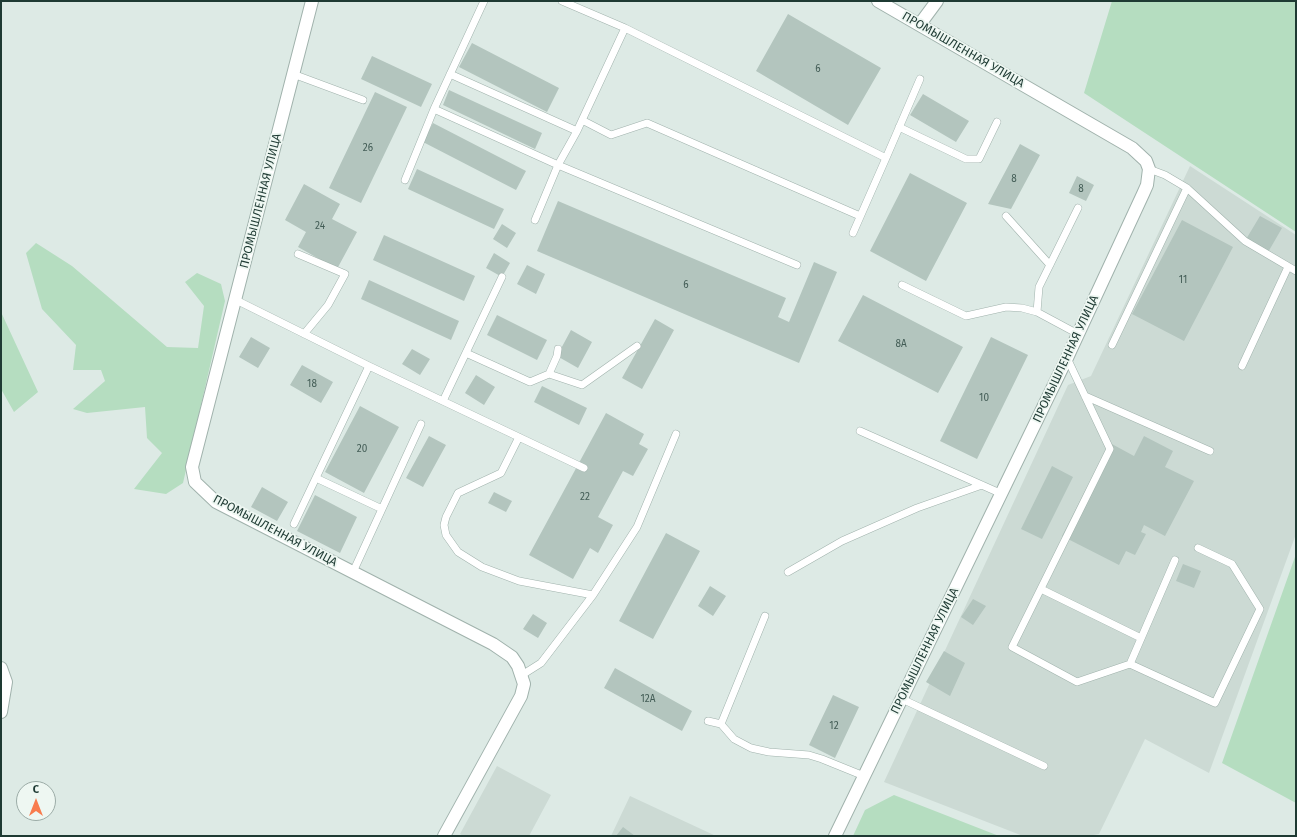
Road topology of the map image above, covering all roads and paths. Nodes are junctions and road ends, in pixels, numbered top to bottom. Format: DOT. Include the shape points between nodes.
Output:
graph roads {
  1 [pos="312,1"];
  2 [pos="484,1"];
  3 [pos="878,1"];
  4 [pos="937,1"];
  5 [pos="565,2"];
  6 [pos="920,24"];
  7 [pos="625,28"];
  8 [pos="293,74"];
  9 [pos="450,74"];
  10 [pos="920,79"];
  11 [pos="363,100"];
  12 [pos="434,109"];
  13 [pos="582,120"];
  14 [pos="997,122"];
  15 [pos="899,127"];
  16 [pos="577,130"];
  17 [pos="886,158"];
  18 [pos="558,165"];
  19 [pos="1149,169"];
  20 [pos="405,180"];
  21 [pos="1187,188"];
  22 [pos="1078,208"];
  23 [pos="860,216"];
  24 [pos="1006,216"];
  25 [pos="535,220"];
  26 [pos="853,233"];
  27 [pos="298,254"];
  28 [pos="1050,264"];
  29 [pos="797,266"];
  30 [pos="1288,267"];
  31 [pos="1296,272"];
  32 [pos="502,277"];
  33 [pos="902,285"];
  34 [pos="236,300"];
  35 [pos="1037,312"];
  36 [pos="304,334"];
  37 [pos="1078,334"];
  38 [pos="1112,345"];
  39 [pos="637,346"];
  40 [pos="558,349"];
  41 [pos="466,352"];
  42 [pos="1068,358"];
  43 [pos="368,366"];
  44 [pos="1242,366"];
  45 [pos="549,374"];
  46 [pos="1085,396"];
  47 [pos="443,401"];
  48 [pos="421,424"];
  49 [pos="860,431"];
  50 [pos="676,434"];
  51 [pos="519,437"];
  52 [pos="1210,451"];
  53 [pos="584,468"];
  54 [pos="316,478"];
  55 [pos="982,485"];
  56 [pos="1002,494"];
  57 [pos="382,509"];
  58 [pos="294,524"];
  59 [pos="1198,548"];
  60 [pos="1175,560"];
  61 [pos="352,572"];
  62 [pos="788,572"];
  63 [pos="1041,589"];
  64 [pos="593,595"];
  65 [pos="765,616"];
  66 [pos="1141,638"];
  67 [pos="1130,664"];
  68 [pos="1,668"];
  69 [pos="522,675"];
  70 [pos="902,699"];
  71 [pos="1,712"];
  72 [pos="708,721"];
  73 [pos="720,724"];
  74 [pos="1044,766"];
  75 [pos="864,776"];
  76 [pos="444,836"];
  77 [pos="835,836"];
  1 -- 8 [label="street, ПРОМЫШЛЕННАЯ УЛИЦА"];
  2 -- 9 [label="lane"];
  3 -- 6 [label="street, ПРОМЫШЛЕННАЯ УЛИЦА"];
  4 -- 6 [label="street"];
  5 -- 7 [label="lane"];
  6 -- 19 [label="street, ПРОМЫШЛЕННАЯ УЛИЦА" via="1132,148 1146,161"];
  7 -- 13 [label="lane"];
  7 -- 17 [label="lane"];
  8 -- 11 [label="lane"];
  8 -- 34 [label="street, ПРОМЫШЛЕННАЯ УЛИЦА"];
  9 -- 12 [label="lane"];
  9 -- 16 [label="lane"];
  10 -- 15 [label="lane"];
  12 -- 18 [label="lane"];
  12 -- 20 [label="lane"];
  13 -- 16 [label="lane"];
  13 -- 23 [label="lane" via="611,135 647,123"];
  14 -- 15 [label="lane" via="979,159 966,159"];
  15 -- 17 [label="lane"];
  16 -- 18 [label="lane"];
  17 -- 23 [label="lane"];
  18 -- 25 [label="lane"];
  18 -- 29 [label="lane"];
  19 -- 21 [label="lane" via="1166,175"];
  19 -- 37 [label="street, ПРОМЫШЛЕННАЯ УЛИЦА" via="1147,185"];
  21 -- 30 [label="lane" via="1245,241"];
  21 -- 38 [label="lane"];
  22 -- 28 [label="lane"];
  23 -- 26 [label="lane"];
  24 -- 28 [label="lane"];
  27 -- 36 [label="lane" via="345,274 328,305"];
  28 -- 35 [label="lane" via="1039,287"];
  30 -- 31 [label="lane"];
  30 -- 44 [label="lane"];
  32 -- 41 [label="lane"];
  33 -- 35 [label="lane" via="966,316 1006,307"];
  34 -- 36 [label="lane"];
  34 -- 61 [label="street, ПРОМЫШЛЕННАЯ УЛИЦА" via="195,451 192,468 195,482 216,502"];
  35 -- 37 [label="lane"];
  36 -- 43 [label="lane"];
  37 -- 42 [label="street, ПРОМЫШЛЕННАЯ УЛИЦА"];
  39 -- 45 [label="lane" via="582,385"];
  40 -- 45 [label="lane"];
  41 -- 45 [label="lane" via="530,382"];
  41 -- 47 [label="lane"];
  42 -- 46 [label="lane"];
  42 -- 56 [label="street, ПРОМЫШЛЕННАЯ УЛИЦА"];
  43 -- 47 [label="lane"];
  43 -- 54 [label="lane"];
  46 -- 52 [label="lane"];
  46 -- 63 [label="lane" via="1110,449"];
  47 -- 51 [label="lane"];
  48 -- 57 [label="lane"];
  49 -- 55 [label="lane"];
  50 -- 64 [label="lane" via="638,527"];
  51 -- 53 [label="lane"];
  51 -- 64 [label="lane" via="501,473 458,493 446,517 446,535 458,552 494,572 519,581"];
  54 -- 57 [label="lane"];
  54 -- 58 [label="lane"];
  55 -- 56 [label="lane"];
  55 -- 62 [label="lane" via="916,508 842,541"];
  56 -- 70 [label="street, ПРОМЫШЛЕННАЯ УЛИЦА"];
  57 -- 61 [label="lane"];
  59 -- 67 [label="lane" via="1232,564 1260,608 1215,703"];
  60 -- 66 [label="lane"];
  61 -- 69 [label="street, ПРОМЫШЛЕННАЯ УЛИЦА" via="493,644 512,657"];
  63 -- 66 [label="lane"];
  63 -- 67 [label="lane" via="1012,647 1077,682"];
  64 -- 69 [label="lane" via="541,663"];
  65 -- 73 [label="lane"];
  66 -- 67 [label="lane"];
  68 -- 71 [label="street" via="6,682"];
  69 -- 76 [label="street" via="524,684 521,696"];
  70 -- 74 [label="lane"];
  70 -- 75 [label="street, ПРОМЫШЛЕННАЯ УЛИЦА"];
  72 -- 73 [label="lane"];
  73 -- 75 [label="lane" via="734,739 751,748 809,755"];
  75 -- 77 [label="street, ПРОМЫШЛЕННАЯ УЛИЦА"];
}
